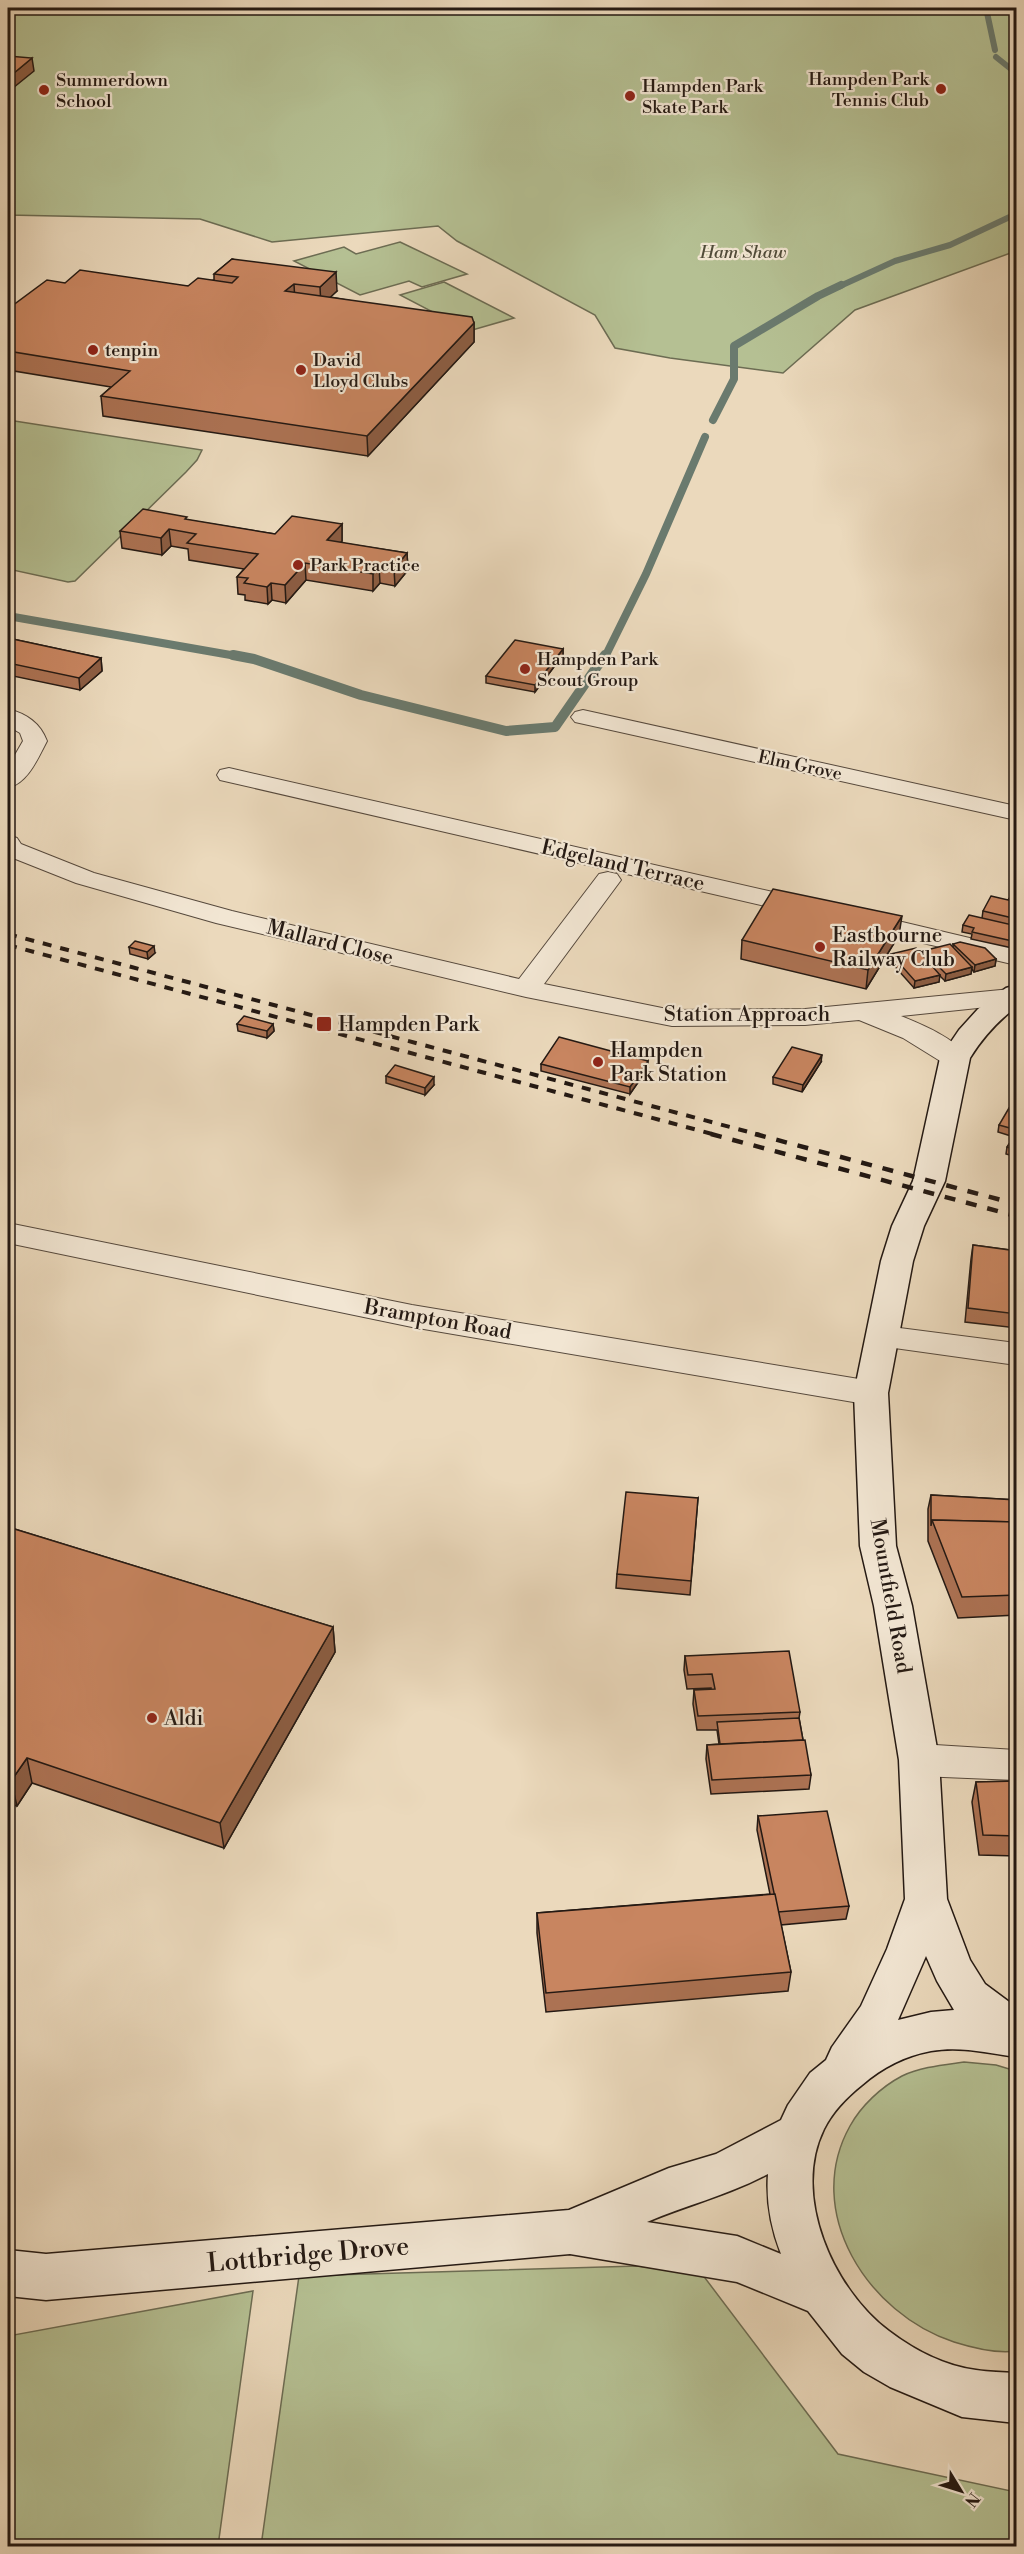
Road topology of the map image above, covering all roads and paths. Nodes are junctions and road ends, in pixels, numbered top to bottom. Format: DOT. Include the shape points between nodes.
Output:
graph roads {
  1 [pos="8,716"];
  2 [pos="583,717"];
  3 [pos="229,775"];
  4 [pos="8,781"];
  5 [pos="1017,813"];
  6 [pos="8,843"];
  7 [pos="608,879"];
  8 [pos="1017,957"];
  9 [pos="526,989"];
  10 [pos="1014,996"];
  11 [pos="863,1012"];
  12 [pos="955,1058"];
  13 [pos="8,1233"];
  14 [pos="884,1337"];
  15 [pos="1017,1354"];
  16 [pos="871,1393"];
  17 [pos="919,1760"];
  18 [pos="1017,1765"];
  19 [pos="926,1899"];
  20 [pos="1017,2032"];
  21 [pos="1017,2037"];
  22 [pos="840,2072"];
  23 [pos="799,2134"];
  24 [pos="570,2232"];
  25 [pos="20,2280"];
  26 [pos="822,2293"];
  27 [pos="1017,2398"];
  1 -- 4 [label="street" via="30,729 35,741"];
  2 -- 5 [label="street, Elm Grove"];
  3 -- 8 [label="street, Edgeland Terrace"];
  6 -- 9 [label="street, Mallard Close" via="12,849 85,878 225,917"];
  7 -- 9 [label="street"];
  9 -- 11 [label="street, Station Approach" via="672,1018 805,1017"];
  10 -- 11 [label="street, Station Approach"];
  10 -- 12 [label="street" via="988,1015"];
  11 -- 12 [label="street, Station Approach" via="897,1023"];
  12 -- 14 [label="street, Mountfield Road" via="929,1181 897,1261"];
  13 -- 16 [label="street, Brampton Road" via="412,1316"];
  14 -- 15 [label="street"];
  14 -- 16 [label="street, Mountfield Road"];
  16 -- 17 [label="street, Mountfield Road" via="878,1546 893,1606"];
  17 -- 18 [label="street"];
  17 -- 19 [label="street, Mountfield Road"];
  19 -- 20 [label="street, Mountfield Road" via="952,1968 970,1998"];
  19 -- 22 [label="street, Mountfield Road" via="877,2019"];
  21 -- 22 [label="street" via="976,2030 926,2032 880,2046"];
  22 -- 23 [label="street" via="816,2100"];
  23 -- 24 [label="street, Lottbridge Drove" via="726,2173 669,2190"];
  23 -- 26 [label="street" via="790,2172 791,2213 802,2254"];
  24 -- 25 [label="street, Lottbridge Drove"];
  24 -- 26 [label="street, Lottbridge Drove" via="737,2259"];
  26 -- 27 [label="street" via="860,2338 909,2372 965,2393"];
}
